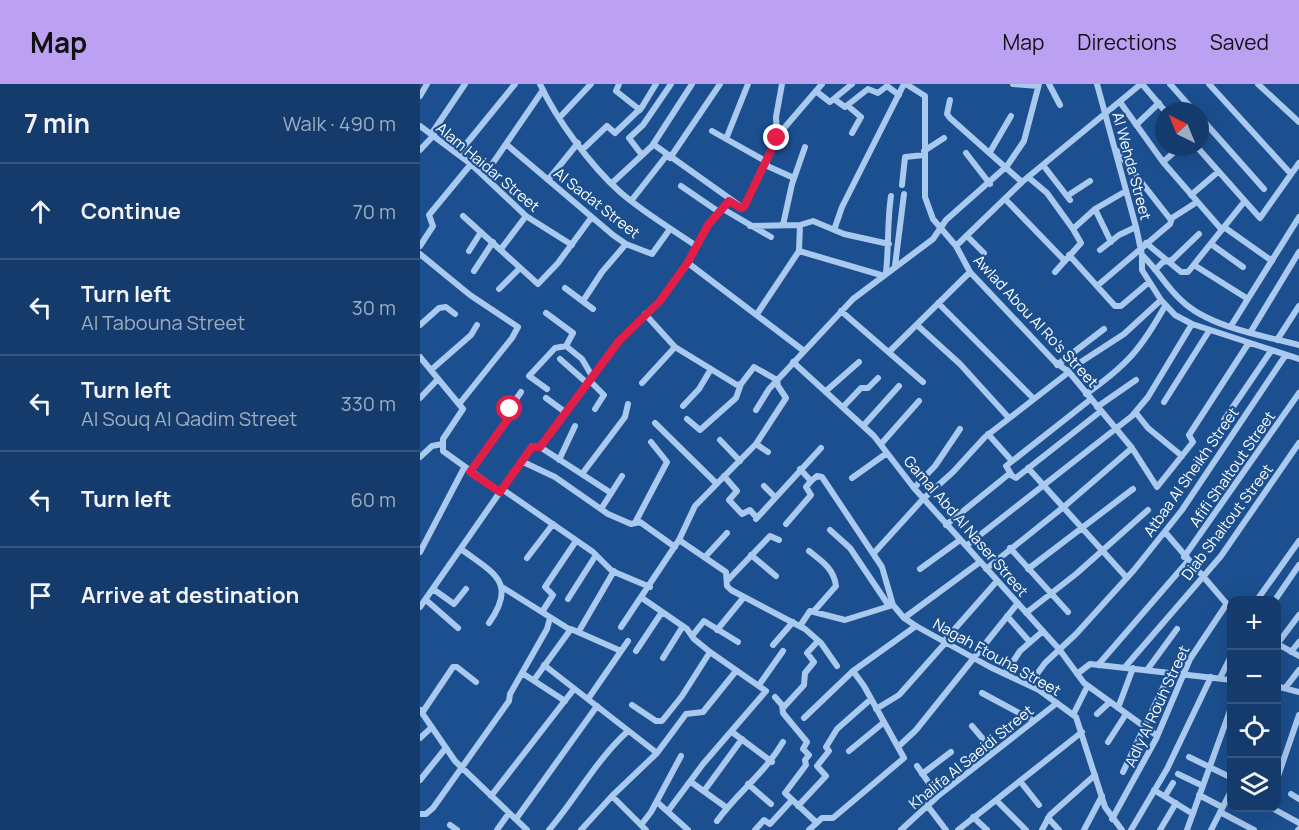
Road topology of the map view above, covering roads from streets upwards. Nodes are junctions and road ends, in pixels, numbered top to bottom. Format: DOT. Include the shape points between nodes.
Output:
graph roads {
  1 [pos="427,84"];
  2 [pos="465,84"];
  3 [pos="515,84"];
  4 [pos="591,84"];
  5 [pos="619,84"];
  6 [pos="656,84"];
  7 [pos="671,84"];
  8 [pos="692,84"];
  9 [pos="720,84"];
  10 [pos="748,84"];
  11 [pos="782,84"];
  12 [pos="822,84"];
  13 [pos="852,84"];
  14 [pos="905,84"];
  15 [pos="1013,84"];
  16 [pos="1049,84"];
  17 [pos="1097,84"];
  18 [pos="1141,84"];
  19 [pos="1170,84"];
  20 [pos="1209,84"];
  21 [pos="1258,84"];
  22 [pos="1037,85"];
  23 [pos="541,86"];
  24 [pos="817,92"];
  25 [pos="899,95"];
  26 [pos="420,96"];
  27 [pos="834,99"];
  28 [pos="950,100"];
  29 [pos="1120,102"];
  30 [pos="1158,102"];
  31 [pos="1186,102"];
  32 [pos="1060,105"];
  33 [pos="848,106"];
  34 [pos="1155,107"];
  35 [pos="640,110"];
  36 [pos="1011,116"];
  37 [pos="1106,116"];
  38 [pos="560,117"];
  39 [pos="1299,122"];
  40 [pos="1136,125"];
  41 [pos="420,126"];
  42 [pos="1209,127"];
  43 [pos="712,131"];
  44 [pos="852,133"];
  45 [pos="433,134"];
  46 [pos="777,138"];
  47 [pos="944,138"];
  48 [pos="726,139"];
  49 [pos="578,143"];
  50 [pos="506,144"];
  51 [pos="653,144"];
  52 [pos="805,147"];
  53 [pos="1115,148"];
  54 [pos="583,149"];
  55 [pos="420,150"];
  56 [pos="990,152"];
  57 [pos="924,153"];
  58 [pos="966,153"];
  59 [pos="458,154"];
  60 [pos="642,155"];
  61 [pos="669,156"];
  62 [pos="1170,156"];
  63 [pos="1205,156"];
  64 [pos="1163,162"];
  65 [pos="766,163"];
  66 [pos="1299,163"];
  67 [pos="471,164"];
  68 [pos="1043,165"];
  69 [pos="1007,166"];
  70 [pos="1218,172"];
  71 [pos="1292,174"];
  72 [pos="484,176"];
  73 [pos="794,178"];
  74 [pos="548,180"];
  75 [pos="1025,180"];
  76 [pos="1090,181"];
  77 [pos="612,183"];
  78 [pos="990,184"];
  79 [pos="902,185"];
  80 [pos="681,186"];
  81 [pos="1264,189"];
  82 [pos="1126,191"];
  83 [pos="904,194"];
  84 [pos="1191,195"];
  85 [pos="891,196"];
  86 [pos="1005,199"];
  87 [pos="631,201"];
  88 [pos="729,201"];
  89 [pos="1197,202"];
  90 [pos="1244,202"];
  91 [pos="1095,209"];
  92 [pos="721,210"];
  93 [pos="463,216"];
  94 [pos="526,216"];
  95 [pos="1299,217"];
  96 [pos="591,218"];
  97 [pos="1171,220"];
  98 [pos="783,225"];
  99 [pos="800,225"];
  100 [pos="750,226"];
  101 [pos="1136,227"];
  102 [pos="1223,228"];
  103 [pos="670,229"];
  104 [pos="940,229"];
  105 [pos="1073,229"];
  106 [pos="834,230"];
  107 [pos="481,232"];
  108 [pos="1199,234"];
  109 [pos="967,236"];
  110 [pos="771,237"];
  111 [pos="492,242"];
  112 [pos="1111,242"];
  113 [pos="1146,243"];
  114 [pos="626,244"];
  115 [pos="889,244"];
  116 [pos="1211,244"];
  117 [pos="572,245"];
  118 [pos="695,245"];
  119 [pos="420,246"];
  120 [pos="956,246"];
  121 [pos="501,249"];
  122 [pos="799,250"];
  123 [pos="1100,250"];
  124 [pos="469,251"];
  125 [pos="1141,252"];
  126 [pos="1299,252"];
  127 [pos="984,253"];
  128 [pos="420,254"];
  129 [pos="1067,258"];
  130 [pos="1168,261"];
  131 [pos="1272,261"];
  132 [pos="688,262"];
  133 [pos="1194,265"];
  134 [pos="895,266"];
  135 [pos="1243,267"];
  136 [pos="520,268"];
  137 [pos="1155,270"];
  138 [pos="474,271"];
  139 [pos="970,272"];
  140 [pos="1055,272"];
  141 [pos="884,274"];
  142 [pos="1148,282"];
  143 [pos="1097,286"];
  144 [pos="565,288"];
  145 [pos="499,289"];
  146 [pos="1248,299"];
  147 [pos="583,301"];
  148 [pos="938,303"];
  149 [pos="1163,303"];
  150 [pos="1299,306"];
  151 [pos="593,309"];
  152 [pos="841,311"];
  153 [pos="546,313"];
  154 [pos="455,314"];
  155 [pos="757,314"];
  156 [pos="645,315"];
  157 [pos="1192,324"];
  158 [pos="420,325"];
  159 [pos="917,325"];
  160 [pos="477,326"];
  161 [pos="1231,326"];
  162 [pos="1104,329"];
  163 [pos="1209,331"];
  164 [pos="1250,333"];
  165 [pos="1277,340"];
  166 [pos="1248,344"];
  167 [pos="1299,345"];
  168 [pos="566,346"];
  169 [pos="675,347"];
  170 [pos="804,351"];
  171 [pos="890,351"];
  172 [pos="1271,351"];
  173 [pos="1286,356"];
  174 [pos="420,357"];
  175 [pos="560,359"];
  176 [pos="1299,359"];
  177 [pos="794,362"];
  178 [pos="859,363"];
  179 [pos="1057,364"];
  180 [pos="711,369"];
  181 [pos="431,370"];
  182 [pos="1068,372"];
  183 [pos="878,378"];
  184 [pos="438,379"];
  185 [pos="589,380"];
  186 [pos="777,380"];
  187 [pos="1136,380"];
  188 [pos="924,382"];
  189 [pos="642,383"];
  190 [pos="741,384"];
  191 [pos="899,386"];
  192 [pos="547,389"];
  193 [pos="826,391"];
  194 [pos="521,392"];
  195 [pos="1299,393"];
  196 [pos="1089,396"];
  197 [pos="420,398"];
  198 [pos="546,398"];
  199 [pos="1034,399"];
  200 [pos="919,401"];
  201 [pos="1164,402"];
  202 [pos="460,403"];
  203 [pos="628,404"];
  204 [pos="682,406"];
  205 [pos="843,407"];
  206 [pos="1099,409"];
  207 [pos="595,410"];
  208 [pos="756,410"];
  209 [pos="565,412"];
  210 [pos="1136,412"];
  211 [pos="1009,418"];
  212 [pos="687,419"];
  213 [pos="1224,420"];
  214 [pos="655,423"];
  215 [pos="575,426"];
  216 [pos="863,426"];
  217 [pos="960,429"];
  218 [pos="1117,430"];
  219 [pos="988,434"];
  220 [pos="720,440"];
  221 [pos="651,442"];
  222 [pos="1299,443"];
  223 [pos="442,444"];
  224 [pos="756,444"];
  225 [pos="881,444"];
  226 [pos="540,447"];
  227 [pos="820,448"];
  228 [pos="1132,448"];
  229 [pos="768,452"];
  230 [pos="887,453"];
  231 [pos="1182,456"];
  232 [pos="420,457"];
  233 [pos="559,459"];
  234 [pos="521,461"];
  235 [pos="740,461"];
  236 [pos="1012,461"];
  237 [pos="1028,468"];
  238 [pos="800,469"];
  239 [pos="467,470"];
  240 [pos="582,474"];
  241 [pos="1011,474"];
  242 [pos="622,476"];
  243 [pos="724,476"];
  244 [pos="852,478"];
  245 [pos="811,481"];
  246 [pos="716,483"];
  247 [pos="1043,484"];
  248 [pos="764,486"];
  249 [pos="914,488"];
  250 [pos="1133,489"];
  251 [pos="501,490"];
  252 [pos="611,493"];
  253 [pos="775,497"];
  254 [pos="922,499"];
  255 [pos="1062,506"];
  256 [pos="601,509"];
  257 [pos="1148,510"];
  258 [pos="636,521"];
  259 [pos="553,524"];
  260 [pos="786,524"];
  261 [pos="946,525"];
  262 [pos="1083,529"];
  263 [pos="830,530"];
  264 [pos="1165,532"];
  265 [pos="727,533"];
  266 [pos="679,540"];
  267 [pos="779,540"];
  268 [pos="960,540"];
  269 [pos="576,541"];
  270 [pos="1299,541"];
  271 [pos="966,546"];
  272 [pos="421,547"];
  273 [pos="675,548"];
  274 [pos="1010,548"];
  275 [pos="461,549"];
  276 [pos="809,551"];
  277 [pos="1102,551"];
  278 [pos="874,554"];
  279 [pos="596,555"];
  280 [pos="751,555"];
  281 [pos="705,557"];
  282 [pos="527,558"];
  283 [pos="1186,559"];
  284 [pos="980,562"];
  285 [pos="1299,565"];
  286 [pos="920,569"];
  287 [pos="986,569"];
  288 [pos="1028,569"];
  289 [pos="614,572"];
  290 [pos="776,576"];
  291 [pos="1127,578"];
  292 [pos="1202,578"];
  293 [pos="997,581"];
  294 [pos="726,582"];
  295 [pos="501,586"];
  296 [pos="650,588"];
  297 [pos="433,589"];
  298 [pos="466,589"];
  299 [pos="1051,593"];
  300 [pos="1260,596"];
  301 [pos="1278,596"];
  302 [pos="744,597"];
  303 [pos="642,598"];
  304 [pos="568,599"];
  305 [pos="426,600"];
  306 [pos="1018,603"];
  307 [pos="1226,605"];
  308 [pos="891,606"];
  309 [pos="420,607"];
  310 [pos="814,611"];
  311 [pos="542,612"];
  312 [pos="662,612"];
  313 [pos="1068,612"];
  314 [pos="1026,613"];
  315 [pos="1299,615"];
  316 [pos="1007,616"];
  317 [pos="550,618"];
  318 [pos="904,618"];
  319 [pos="793,622"];
  320 [pos="489,623"];
  321 [pos="683,626"];
  322 [pos="800,626"];
  323 [pos="916,626"];
  324 [pos="621,627"];
  325 [pos="458,628"];
  326 [pos="569,629"];
  327 [pos="1177,629"];
  328 [pos="717,630"];
  329 [pos="1042,631"];
  330 [pos="579,632"];
  331 [pos="692,636"];
  332 [pos="1281,638"];
  333 [pos="818,640"];
  334 [pos="946,640"];
  335 [pos="628,641"];
  336 [pos="1029,641"];
  337 [pos="738,642"];
  338 [pos="1299,642"];
  339 [pos="773,645"];
  340 [pos="1281,646"];
  341 [pos="1059,649"];
  342 [pos="621,651"];
  343 [pos="636,651"];
  344 [pos="783,651"];
  345 [pos="710,652"];
  346 [pos="1291,652"];
  347 [pos="1299,656"];
  348 [pos="973,657"];
  349 [pos="663,658"];
  350 [pos="1227,664"];
  351 [pos="544,665"];
  352 [pos="1098,665"];
  353 [pos="837,666"];
  354 [pos="1125,667"];
  355 [pos="1133,668"];
  356 [pos="1147,670"];
  357 [pos="1299,670"];
  358 [pos="736,671"];
  359 [pos="853,671"];
  360 [pos="522,673"];
  361 [pos="1170,673"];
  362 [pos="1005,674"];
  363 [pos="1077,674"];
  364 [pos="1184,674"];
  365 [pos="1211,677"];
  366 [pos="1220,678"];
  367 [pos="1227,679"];
  368 [pos="534,680"];
  369 [pos="476,682"];
  370 [pos="759,685"];
  371 [pos="1029,685"];
  372 [pos="1281,686"];
  373 [pos="1087,687"];
  374 [pos="1286,687"];
  375 [pos="574,689"];
  376 [pos="1299,692"];
  377 [pos="982,693"];
  378 [pos="775,697"];
  379 [pos="588,699"];
  380 [pos="871,699"];
  381 [pos="564,701"];
  382 [pos="1110,702"];
  383 [pos="1057,703"];
  384 [pos="632,705"];
  385 [pos="597,706"];
  386 [pos="783,708"];
  387 [pos="876,708"];
  388 [pos="1118,708"];
  389 [pos="421,711"];
  390 [pos="1097,714"];
  391 [pos="1126,714"];
  392 [pos="1073,715"];
  393 [pos="1299,715"];
  394 [pos="804,718"];
  395 [pos="1227,718"];
  396 [pos="1034,721"];
  397 [pos="883,723"];
  398 [pos="972,726"];
  399 [pos="1145,727"];
  400 [pos="431,728"];
  401 [pos="628,731"];
  402 [pos="732,732"];
  403 [pos="1082,732"];
  404 [pos="1156,735"];
  405 [pos="420,738"];
  406 [pos="741,739"];
  407 [pos="783,742"];
  408 [pos="1108,742"];
  409 [pos="899,746"];
  410 [pos="446,749"];
  411 [pos="849,751"];
  412 [pos="951,752"];
  413 [pos="994,752"];
  414 [pos="657,753"];
  415 [pos="681,756"];
  416 [pos="1189,757"];
  417 [pos="772,762"];
  418 [pos="916,766"];
  419 [pos="461,767"];
  420 [pos="1209,767"];
  421 [pos="1281,767"];
  422 [pos="1123,772"];
  423 [pos="922,774"];
  424 [pos="1178,774"];
  425 [pos="1095,775"];
  426 [pos="1227,776"];
  427 [pos="420,780"];
  428 [pos="1020,781"];
  429 [pos="691,782"];
  430 [pos="1173,783"];
  431 [pos="748,784"];
  432 [pos="1203,786"];
  433 [pos="1154,789"];
  434 [pos="704,791"];
  435 [pos="1291,794"];
  436 [pos="1199,795"];
  437 [pos="491,796"];
  438 [pos="612,796"];
  439 [pos="938,796"];
  440 [pos="1102,796"];
  441 [pos="1165,796"];
  442 [pos="1227,799"];
  443 [pos="1299,799"];
  444 [pos="792,800"];
  445 [pos="996,800"];
  446 [pos="657,802"];
  447 [pos="1176,803"];
  448 [pos="771,804"];
  449 [pos="927,805"];
  450 [pos="1039,805"];
  451 [pos="798,806"];
  452 [pos="727,808"];
  453 [pos="1221,810"];
  454 [pos="668,811"];
  455 [pos="1280,812"];
  456 [pos="509,813"];
  457 [pos="1193,814"];
  458 [pos="422,815"];
  459 [pos="973,817"];
  460 [pos="1048,818"];
  461 [pos="516,819"];
  462 [pos="1112,819"];
  463 [pos="717,821"];
  464 [pos="817,823"];
  465 [pos="1299,823"];
  466 [pos="450,825"];
  467 [pos="644,827"];
  468 [pos="457,830"];
  469 [pos="497,830"];
  470 [pos="527,830"];
  471 [pos="549,830"];
  472 [pos="581,830"];
  473 [pos="688,830"];
  474 [pos="755,830"];
  475 [pos="809,830"];
  476 [pos="901,830"];
  477 [pos="946,830"];
  478 [pos="958,830"];
  479 [pos="987,830"];
  480 [pos="1026,830"];
  481 [pos="1042,830"];
  482 [pos="1059,830"];
  483 [pos="1084,830"];
  484 [pos="1122,830"];
  485 [pos="1131,830"];
  486 [pos="1161,830"];
  487 [pos="1187,830"];
  488 [pos="1210,830"];
  489 [pos="1254,830"];
  1 -- 26 [label="street"];
  2 -- 45 [label="street"];
  3 -- 59 [label="street"];
  4 -- 38 [label="street"];
  5 -- 35 [label="street" via="616,91"];
  6 -- 35 [label="street"];
  7 -- 60 [label="street" via="629,138"];
  8 -- 51 [label="street"];
  9 -- 61 [label="street"];
  10 -- 48 [label="street"];
  11 -- 46 [label="street"];
  12 -- 24 [label="street"];
  13 -- 27 [label="street"];
  14 -- 25 [label="street"];
  14 -- 57 [label="street, Awlad Abou Al Ro's Street" via="926,96"];
  15 -- 22 [label="street"];
  16 -- 32 [label="street"];
  17 -- 37 [label="street, Al Wehda Street"];
  18 -- 29 [label="street"];
  18 -- 30 [label="street"];
  19 -- 31 [label="street"];
  20 -- 71 [label="street"];
  21 -- 39 [label="street"];
  22 -- 69 [label="street" via="1024,141"];
  23 -- 38 [label="street"];
  23 -- 50 [label="street"];
  24 -- 27 [label="street" via="828,102"];
  24 -- 46 [label="street"];
  25 -- 33 [label="street" via="887,86 878,93 870,88"];
  25 -- 106 [label="street"];
  27 -- 33 [label="street" via="843,107"];
  28 -- 56 [label="street" via="949,117"];
  29 -- 37 [label="street"];
  29 -- 40 [label="street"];
  33 -- 44 [label="street" via="861,117"];
  34 -- 40 [label="street"];
  35 -- 54 [label="street" via="614,133 607,126"];
  36 -- 56 [label="street"];
  37 -- 53 [label="street, Al Wehda Street"];
  37 -- 68 [label="street"];
  38 -- 49 [label="street"];
  40 -- 64 [label="street"];
  41 -- 45 [label="street, Alam Haidar Street"];
  42 -- 81 [label="street"];
  43 -- 48 [label="street"];
  45 -- 55 [label="street"];
  45 -- 59 [label="street, Alam Haidar Street"];
  46 -- 65 [label="street"];
  47 -- 57 [label="street"];
  48 -- 65 [label="street"];
  49 -- 54 [label="street"];
  49 -- 74 [label="street"];
  50 -- 72 [label="street"];
  50 -- 74 [label="street, Al Sadat Street"];
  51 -- 60 [label="street"];
  51 -- 61 [label="street"];
  52 -- 73 [label="street"];
  53 -- 82 [label="street, Al Wehda Street"];
  53 -- 97 [label="street"];
  54 -- 77 [label="street"];
  56 -- 69 [label="street"];
  57 -- 79 [label="street" via="905,157"];
  57 -- 104 [label="street, Awlad Abou Al Ro's Street" via="926,204"];
  58 -- 78 [label="street"];
  59 -- 67 [label="street, Alam Haidar Street"];
  60 -- 77 [label="street"];
  61 -- 87 [label="street"];
  61 -- 88 [label="street"];
  62 -- 64 [label="street"];
  63 -- 70 [label="street"];
  64 -- 84 [label="street"];
  65 -- 73 [label="street"];
  65 -- 88 [label="street" via="745,205 741,208"];
  66 -- 71 [label="street"];
  67 -- 72 [label="street, Alam Haidar Street"];
  67 -- 119 [label="street" via="429,215 433,226"];
  68 -- 75 [label="street"];
  68 -- 76 [label="street" via="1068,198"];
  69 -- 75 [label="street"];
  69 -- 78 [label="street"];
  70 -- 84 [label="street"];
  70 -- 90 [label="street"];
  71 -- 90 [label="street" via="1263,217"];
  72 -- 94 [label="street, Alam Haidar Street"];
  73 -- 98 [label="street"];
  74 -- 96 [label="street, Al Sadat Street"];
  75 -- 86 [label="street"];
  75 -- 105 [label="street" via="1047,193"];
  77 -- 87 [label="street"];
  78 -- 104 [label="street"];
  80 -- 92 [label="street"];
  82 -- 91 [label="street"];
  82 -- 101 [label="street, Al Wehda Street"];
  83 -- 134 [label="street"];
  84 -- 89 [label="street"];
  85 -- 115 [label="street" via="886,231"];
  86 -- 109 [label="street"];
  86 -- 129 [label="street"];
  87 -- 103 [label="street"];
  88 -- 92 [label="street"];
  89 -- 97 [label="street"];
  89 -- 102 [label="street"];
  90 -- 102 [label="street"];
  91 -- 105 [label="street"];
  91 -- 112 [label="street"];
  92 -- 100 [label="street"];
  92 -- 118 [label="street"];
  93 -- 107 [label="street"];
  94 -- 117 [label="street, Alam Haidar Street"];
  94 -- 121 [label="street"];
  95 -- 131 [label="street"];
  96 -- 114 [label="street, Al Sadat Street"];
  96 -- 117 [label="street"];
  97 -- 113 [label="street"];
  98 -- 99 [label="street"];
  98 -- 100 [label="street"];
  99 -- 106 [label="street" via="813,220"];
  99 -- 122 [label="street"];
  100 -- 110 [label="street"];
  101 -- 112 [label="street"];
  101 -- 125 [label="street, Al Wehda Street"];
  102 -- 116 [label="street"];
  102 -- 131 [label="street"];
  103 -- 114 [label="street, Al Sadat Street" via="652,254"];
  103 -- 118 [label="street"];
  104 -- 120 [label="street, Awlad Abou Al Ro's Street"];
  104 -- 134 [label="street" via="933,239"];
  105 -- 129 [label="street" via="1081,242"];
  106 -- 115 [label="street"];
  107 -- 111 [label="street"];
  107 -- 124 [label="street"];
  108 -- 130 [label="street"];
  109 -- 120 [label="street"];
  109 -- 127 [label="street"];
  111 -- 121 [label="street"];
  111 -- 138 [label="street"];
  112 -- 123 [label="street"];
  113 -- 125 [label="street"];
  113 -- 130 [label="street"];
  114 -- 147 [label="street"];
  115 -- 141 [label="street"];
  116 -- 133 [label="street"];
  116 -- 135 [label="street"];
  117 -- 136 [label="street" via="539,284"];
  118 -- 132 [label="street"];
  120 -- 139 [label="street, Awlad Abou Al Ro's Street"];
  121 -- 136 [label="street"];
  122 -- 141 [label="street"];
  122 -- 155 [label="street"];
  125 -- 137 [label="street"];
  125 -- 142 [label="street, Al Wehda Street" via="1142,270"];
  125 -- 143 [label="street"];
  126 -- 164 [label="street"];
  128 -- 202 [label="street" via="518,328"];
  129 -- 140 [label="street"];
  129 -- 143 [label="street"];
  130 -- 133 [label="street" via="1184,273"];
  130 -- 137 [label="street"];
  131 -- 146 [label="street"];
  132 -- 155 [label="street"];
  132 -- 156 [label="street"];
  133 -- 146 [label="street"];
  134 -- 141 [label="street"];
  136 -- 145 [label="street"];
  137 -- 161 [label="street" via="1184,304"];
  139 -- 148 [label="street"];
  139 -- 179 [label="street, Awlad Abou Al Ro's Street"];
  141 -- 152 [label="street"];
  142 -- 143 [label="street" via="1119,307"];
  142 -- 149 [label="street"];
  144 -- 147 [label="street"];
  146 -- 161 [label="street"];
  147 -- 151 [label="street"];
  148 -- 159 [label="street"];
  148 -- 199 [label="street"];
  149 -- 157 [label="street"];
  149 -- 182 [label="street"];
  149 -- 196 [label="street" via="1146,340 1131,360"];
  150 -- 165 [label="street"];
  152 -- 170 [label="street"];
  152 -- 171 [label="street"];
  153 -- 168 [label="street" via="573,333"];
  154 -- 158 [label="street" via="441,307"];
  155 -- 170 [label="street"];
  156 -- 169 [label="street"];
  156 -- 185 [label="street"];
  157 -- 163 [label="street"];
  157 -- 210 [label="street"];
  159 -- 171 [label="street"];
  159 -- 211 [label="street" via="960,364"];
  160 -- 181 [label="street"];
  161 -- 164 [label="street"];
  162 -- 179 [label="street"];
  163 -- 166 [label="street"];
  163 -- 201 [label="street"];
  164 -- 165 [label="street"];
  165 -- 167 [label="street"];
  166 -- 172 [label="street"];
  166 -- 231 [label="street" via="1189,435 1193,441"];
  168 -- 185 [label="street" via="582,359"];
  168 -- 192 [label="street" via="553,348 529,376"];
  169 -- 180 [label="street"];
  169 -- 189 [label="street"];
  170 -- 177 [label="street"];
  171 -- 188 [label="street"];
  172 -- 173 [label="street"];
  172 -- 213 [label="street"];
  173 -- 176 [label="street"];
  173 -- 264 [label="street, Atbaa Al Sheikh Street"];
  174 -- 181 [label="street"];
  175 -- 185 [label="street"];
  177 -- 186 [label="street"];
  177 -- 193 [label="street, Gamal Abd Al Naser Street"];
  178 -- 193 [label="street"];
  179 -- 182 [label="street, Awlad Abou Al Ro's Street"];
  180 -- 190 [label="street"];
  180 -- 204 [label="street"];
  181 -- 184 [label="street"];
  182 -- 196 [label="street, Awlad Abou Al Ro's Street"];
  182 -- 199 [label="street"];
  183 -- 205 [label="street" via="868,388 861,388"];
  184 -- 197 [label="street"];
  184 -- 202 [label="street"];
  185 -- 207 [label="street" via="604,395"];
  185 -- 209 [label="street"];
  186 -- 190 [label="street" via="754,367"];
  186 -- 208 [label="street"];
  186 -- 224 [label="street" via="787,397"];
  187 -- 206 [label="street"];
  190 -- 212 [label="street" via="736,398 700,430"];
  191 -- 216 [label="street"];
  193 -- 205 [label="street, Gamal Abd Al Naser Street"];
  194 -- 239 [label="street" via="510,408 513,412"];
  195 -- 283 [label="street, Afifi Shaltout Street"];
  196 -- 206 [label="street, Awlad Abou Al Ro's Street"];
  196 -- 236 [label="street"];
  198 -- 209 [label="street"];
  199 -- 211 [label="street"];
  200 -- 225 [label="street"];
  202 -- 223 [label="street" via="462,412"];
  203 -- 240 [label="street" via="625,417"];
  205 -- 216 [label="street, Gamal Abd Al Naser Street"];
  206 -- 218 [label="street, Awlad Abou Al Ro's Street"];
  206 -- 237 [label="street"];
  209 -- 226 [label="street"];
  210 -- 218 [label="street"];
  210 -- 231 [label="street" via="1148,428"];
  211 -- 219 [label="street"];
  214 -- 246 [label="street"];
  215 -- 233 [label="street"];
  216 -- 225 [label="street, Gamal Abd Al Naser Street"];
  217 -- 249 [label="street" via="935,466"];
  218 -- 228 [label="street, Awlad Abou Al Ro's Street"];
  218 -- 247 [label="street"];
  219 -- 236 [label="street"];
  219 -- 254 [label="street"];
  220 -- 235 [label="street"];
  221 -- 258 [label="street" via="667,462"];
  222 -- 292 [label="street, Diab Shaltout Street"];
  223 -- 232 [label="street" via="432,446"];
  223 -- 239 [label="street" via="445,454"];
  224 -- 229 [label="street"];
  224 -- 235 [label="street"];
  225 -- 230 [label="street, Gamal Abd Al Naser Street"];
  226 -- 233 [label="street"];
  226 -- 234 [label="street" via="532,447"];
  227 -- 238 [label="street"];
  228 -- 231 [label="street, Awlad Abou Al Ro's Street" via="1157,487"];
  228 -- 255 [label="street"];
  230 -- 244 [label="street"];
  230 -- 249 [label="street, Gamal Abd Al Naser Street"];
  233 -- 240 [label="street"];
  234 -- 251 [label="street"];
  234 -- 256 [label="street" via="555,477"];
  235 -- 243 [label="street"];
  236 -- 241 [label="street" via="1005,467"];
  237 -- 241 [label="street" via="1016,478"];
  237 -- 247 [label="street"];
  238 -- 245 [label="street"];
  238 -- 253 [label="street"];
  239 -- 251 [label="street"];
  239 -- 272 [label="street"];
  240 -- 252 [label="street"];
  241 -- 261 [label="street"];
  242 -- 252 [label="street"];
  243 -- 246 [label="street"];
  243 -- 253 [label="street" via="738,490 729,500 742,514 750,510 757,518"];
  245 -- 260 [label="street" via="806,487 811,495"];
  245 -- 278 [label="street" via="821,476"];
  246 -- 266 [label="street" via="695,506"];
  247 -- 255 [label="street"];
  247 -- 271 [label="street"];
  248 -- 253 [label="street"];
  249 -- 254 [label="street, Gamal Abd Al Naser Street"];
  250 -- 262 [label="street"];
  251 -- 259 [label="street"];
  251 -- 275 [label="street"];
  252 -- 256 [label="street"];
  254 -- 261 [label="street, Gamal Abd Al Naser Street"];
  254 -- 278 [label="street"];
  255 -- 262 [label="street"];
  255 -- 274 [label="street"];
  256 -- 258 [label="street" via="631,524"];
  257 -- 277 [label="street"];
  258 -- 273 [label="street"];
  259 -- 269 [label="street"];
  259 -- 282 [label="street"];
  261 -- 268 [label="street, Gamal Abd Al Naser Street"];
  262 -- 277 [label="street"];
  262 -- 288 [label="street"];
  263 -- 308 [label="street, Nagah Ftouha Street" via="850,548"];
  264 -- 283 [label="street"];
  264 -- 291 [label="street, Atbaa Al Sheikh Street"];
  265 -- 281 [label="street"];
  266 -- 273 [label="street"];
  266 -- 281 [label="street"];
  267 -- 280 [label="street" via="770,536"];
  268 -- 271 [label="street, Gamal Abd Al Naser Street"];
  268 -- 286 [label="street"];
  269 -- 279 [label="street"];
  269 -- 311 [label="street" via="545,587 553,595"];
  270 -- 300 [label="street"];
  271 -- 284 [label="street, Gamal Abd Al Naser Street"];
  273 -- 296 [label="street"];
  274 -- 287 [label="street"];
  274 -- 288 [label="street"];
  275 -- 295 [label="street" via="491,571"];
  275 -- 297 [label="street"];
  276 -- 310 [label="street" via="831,570 836,586"];
  277 -- 291 [label="street"];
  277 -- 299 [label="street"];
  278 -- 308 [label="street" via="882,567"];
  279 -- 289 [label="street"];
  279 -- 304 [label="street"];
  280 -- 290 [label="street"];
  280 -- 294 [label="street"];
  281 -- 294 [label="street" via="726,572"];
  283 -- 292 [label="street"];
  283 -- 352 [label="street, Afifi Shaltout Street"];
  284 -- 287 [label="street, Gamal Abd Al Naser Street"];
  284 -- 318 [label="street"];
  285 -- 301 [label="street"];
  287 -- 293 [label="street, Gamal Abd Al Naser Street"];
  288 -- 299 [label="street"];
  289 -- 296 [label="street"];
  289 -- 330 [label="street"];
  291 -- 341 [label="street, Atbaa Al Sheikh Street"];
  292 -- 307 [label="street"];
  292 -- 354 [label="street, Diab Shaltout Street"];
  293 -- 306 [label="street, Gamal Abd Al Naser Street"];
  293 -- 334 [label="street"];
  294 -- 302 [label="street"];
  295 -- 311 [label="street"];
  295 -- 320 [label="street" via="501,606"];
  296 -- 303 [label="street"];
  297 -- 298 [label="street" via="454,604"];
  297 -- 305 [label="street"];
  299 -- 313 [label="street"];
  299 -- 314 [label="street"];
  302 -- 319 [label="street"];
  302 -- 328 [label="street"];
  303 -- 312 [label="street"];
  303 -- 324 [label="street"];
  305 -- 309 [label="street"];
  305 -- 325 [label="street"];
  306 -- 314 [label="street, Gamal Abd Al Naser Street"];
  306 -- 316 [label="street"];
  307 -- 364 [label="street, Adly Al Rouh Street"];
  308 -- 310 [label="street" via="845,620"];
  308 -- 318 [label="street, Nagah Ftouha Street"];
  310 -- 322 [label="street"];
  311 -- 317 [label="street"];
  312 -- 321 [label="street"];
  312 -- 343 [label="street"];
  314 -- 329 [label="street, Gamal Abd Al Naser Street"];
  315 -- 332 [label="street"];
  316 -- 336 [label="street"];
  316 -- 348 [label="street"];
  317 -- 326 [label="street"];
  317 -- 360 [label="street"];
  318 -- 323 [label="street, Nagah Ftouha Street"];
  319 -- 322 [label="street"];
  319 -- 339 [label="street"];
  321 -- 331 [label="street"];
  321 -- 349 [label="street"];
  322 -- 333 [label="street"];
  323 -- 334 [label="street, Nagah Ftouha Street"];
  323 -- 359 [label="street"];
  326 -- 330 [label="street"];
  326 -- 351 [label="street"];
  327 -- 356 [label="street"];
  328 -- 331 [label="street" via="703,621"];
  328 -- 337 [label="street"];
  329 -- 336 [label="street"];
  329 -- 341 [label="street, Gamal Abd Al Naser Street"];
  330 -- 342 [label="street"];
  331 -- 345 [label="street"];
  333 -- 353 [label="street"];
  333 -- 386 [label="street" via="807,653 814,662 804,685"];
  334 -- 348 [label="street, Nagah Ftouha Street"];
  334 -- 387 [label="street" via="899,695"];
  335 -- 342 [label="street"];
  336 -- 362 [label="street"];
  338 -- 346 [label="street"];
  340 -- 346 [label="street"];
  341 -- 363 [label="street, Gamal Abd Al Naser Street"];
  341 -- 371 [label="street, Atbaa Al Sheikh Street"];
  342 -- 379 [label="street"];
  344 -- 370 [label="street"];
  345 -- 358 [label="street"];
  345 -- 384 [label="street" via="662,721"];
  346 -- 347 [label="street"];
  348 -- 362 [label="street, Nagah Ftouha Street"];
  348 -- 409 [label="street"];
  350 -- 366 [label="street"];
  351 -- 368 [label="street"];
  351 -- 375 [label="street"];
  352 -- 354 [label="street"];
  352 -- 363 [label="street" via="1085,665"];
  354 -- 355 [label="street"];
  355 -- 356 [label="street"];
  355 -- 388 [label="street"];
  356 -- 361 [label="street"];
  357 -- 374 [label="street"];
  358 -- 370 [label="street"];
  358 -- 414 [label="street" via="703,712 686,714"];
  359 -- 380 [label="street"];
  359 -- 394 [label="street"];
  360 -- 368 [label="street"];
  360 -- 419 [label="street" via="509,701"];
  361 -- 364 [label="street"];
  361 -- 399 [label="street"];
  362 -- 371 [label="street, Nagah Ftouha Street"];
  363 -- 373 [label="street, Gamal Abd Al Naser Street"];
  364 -- 365 [label="street"];
  364 -- 404 [label="street, Adly Al Rouh Street"];
  365 -- 366 [label="street"];
  365 -- 433 [label="street"];
  366 -- 367 [label="street"];
  368 -- 381 [label="street"];
  369 -- 389 [label="street" via="453,667"];
  370 -- 402 [label="street" via="765,693"];
  371 -- 383 [label="street, Nagah Ftouha Street"];
  372 -- 374 [label="street"];
  373 -- 382 [label="street, Gamal Abd Al Naser Street"];
  373 -- 392 [label="street"];
  374 -- 376 [label="street"];
  375 -- 379 [label="street"];
  375 -- 381 [label="street"];
  377 -- 396 [label="street"];
  378 -- 386 [label="street"];
  379 -- 385 [label="street"];
  380 -- 387 [label="street"];
  380 -- 451 [label="street" via="837,729 826,747 829,752 817,766 826,776"];
  381 -- 437 [label="street"];
  382 -- 388 [label="street, Gamal Abd Al Naser Street"];
  382 -- 390 [label="street"];
  383 -- 392 [label="street, Nagah Ftouha Street"];
  383 -- 396 [label="street, Khalifa Al Saeidi Street"];
  385 -- 401 [label="street"];
  385 -- 461 [label="street"];
  386 -- 444 [label="street" via="807,742 803,749 809,755 786,790"];
  387 -- 397 [label="street"];
  388 -- 391 [label="street, Gamal Abd Al Naser Street"];
  389 -- 400 [label="street"];
  391 -- 399 [label="street, Gamal Abd Al Naser Street"];
  391 -- 408 [label="street"];
  392 -- 403 [label="street, Nagah Ftouha Street"];
  393 -- 421 [label="street"];
  395 -- 420 [label="street"];
  396 -- 413 [label="street, Khalifa Al Saeidi Street"];
  397 -- 409 [label="street"];
  397 -- 411 [label="street"];
  398 -- 413 [label="street"];
  399 -- 404 [label="street, Gamal Abd Al Naser Street"];
  399 -- 422 [label="street"];
  400 -- 405 [label="street"];
  400 -- 410 [label="street"];
  401 -- 414 [label="street"];
  401 -- 471 [label="street" via="600,758 579,793"];
  402 -- 406 [label="street"];
  402 -- 429 [label="street"];
  403 -- 425 [label="street, Nagah Ftouha Street"];
  403 -- 428 [label="street"];
  404 -- 462 [label="street, Adly Al Rouh Street" via="1137,778"];
  406 -- 417 [label="street"];
  406 -- 434 [label="street"];
  407 -- 417 [label="street"];
  409 -- 464 [label="street" via="903,759 833,818 822,818"];
  410 -- 419 [label="street"];
  410 -- 427 [label="street"];
  412 -- 423 [label="street"];
  413 -- 439 [label="street, Khalifa Al Saeidi Street"];
  414 -- 438 [label="street"];
  415 -- 446 [label="street"];
  416 -- 420 [label="street"];
  417 -- 431 [label="street"];
  418 -- 423 [label="street"];
  419 -- 437 [label="street"];
  419 -- 458 [label="street" via="433,808"];
  420 -- 426 [label="street"];
  420 -- 432 [label="street"];
  423 -- 439 [label="street"];
  424 -- 432 [label="street"];
  425 -- 440 [label="street, Nagah Ftouha Street"];
  425 -- 460 [label="street"];
  428 -- 445 [label="street"];
  428 -- 450 [label="street"];
  429 -- 434 [label="street"];
  429 -- 454 [label="street"];
  430 -- 441 [label="street"];
  431 -- 448 [label="street"];
  431 -- 452 [label="street"];
  432 -- 436 [label="street"];
  433 -- 441 [label="street"];
  433 -- 485 [label="street"];
  434 -- 452 [label="street"];
  435 -- 443 [label="street"];
  436 -- 453 [label="street"];
  436 -- 457 [label="street"];
  437 -- 456 [label="street"];
  438 -- 467 [label="street"];
  438 -- 472 [label="street"];
  439 -- 449 [label="street, Khalifa Al Saeidi Street"];
  440 -- 462 [label="street, Nagah Ftouha Street"];
  440 -- 483 [label="street"];
  441 -- 447 [label="street"];
  442 -- 453 [label="street"];
  444 -- 451 [label="street"];
  444 -- 474 [label="street" via="770,824 764,820"];
  445 -- 459 [label="street"];
  445 -- 480 [label="street"];
  446 -- 454 [label="street"];
  446 -- 467 [label="street"];
  447 -- 457 [label="street"];
  447 -- 486 [label="street"];
  449 -- 476 [label="street, Khalifa Al Saeidi Street"];
  449 -- 477 [label="street"];
  451 -- 464 [label="street"];
  452 -- 463 [label="street"];
  453 -- 488 [label="street"];
  453 -- 489 [label="street"];
  454 -- 473 [label="street"];
  455 -- 465 [label="street"];
  456 -- 461 [label="street"];
  456 -- 469 [label="street"];
  457 -- 487 [label="street"];
  459 -- 478 [label="street"];
  459 -- 479 [label="street"];
  460 -- 481 [label="street"];
  460 -- 482 [label="street"];
  461 -- 470 [label="street"];
  462 -- 484 [label="street, Nagah Ftouha Street"];
  464 -- 475 [label="street"];
  466 -- 468 [label="street"];
}
